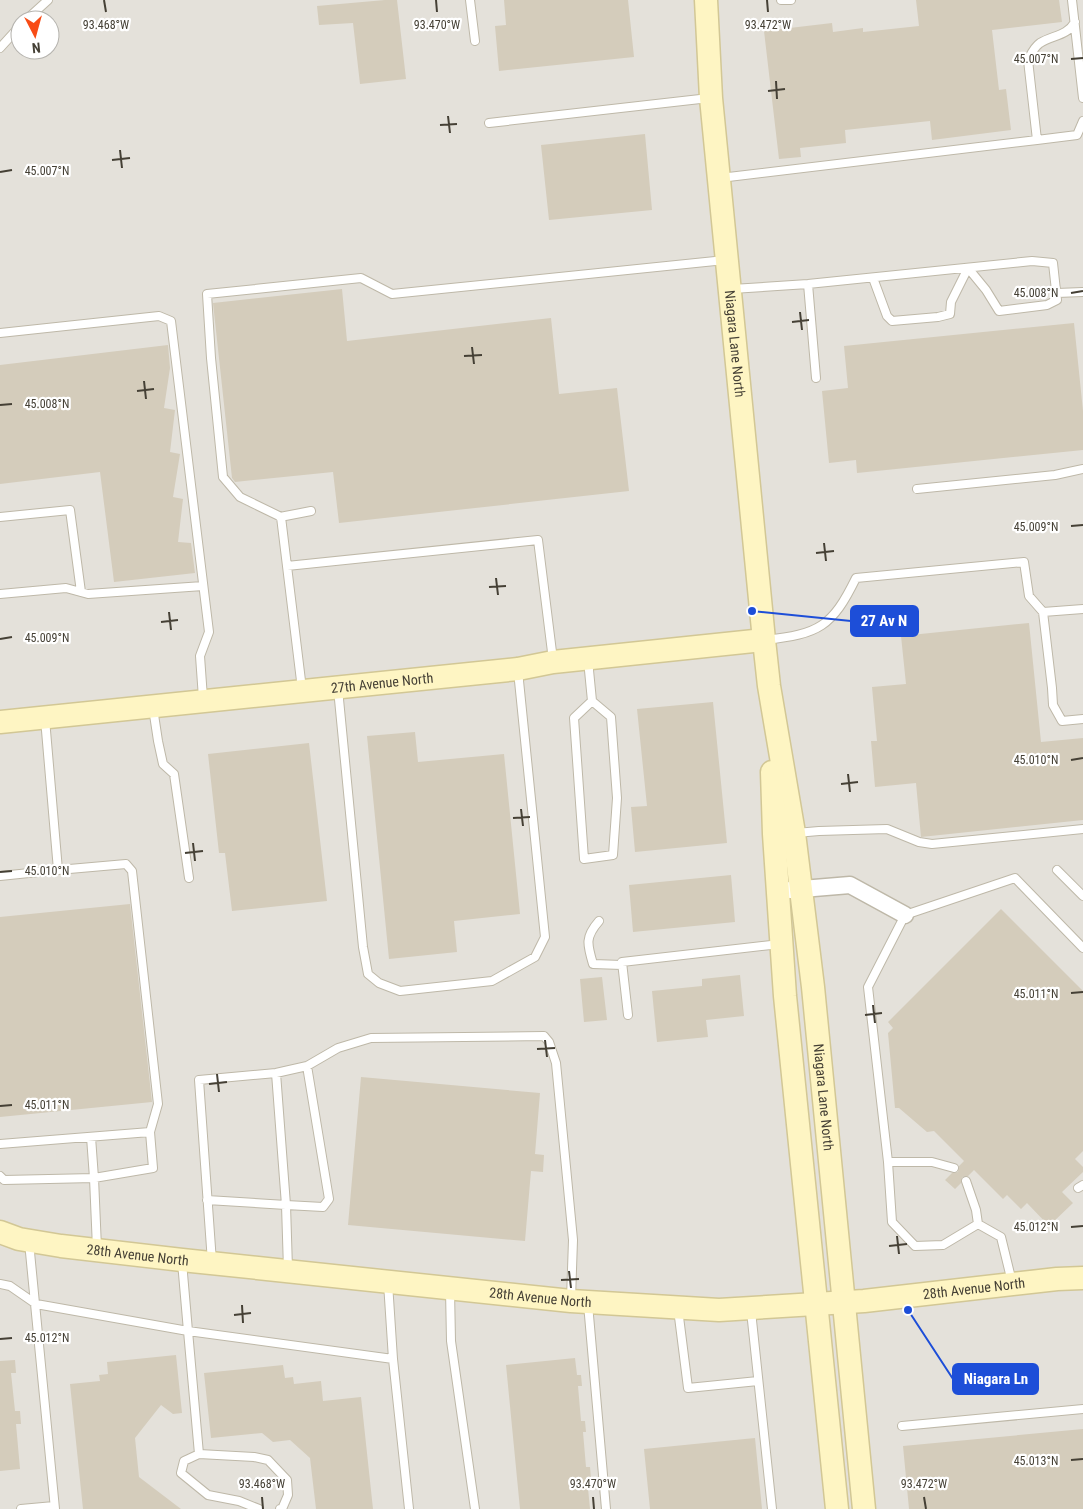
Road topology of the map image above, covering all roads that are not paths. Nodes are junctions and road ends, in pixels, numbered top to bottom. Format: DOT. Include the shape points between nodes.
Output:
graph roads {
  1 [pos="48,0"];
  2 [pos="470,0"];
  3 [pos="706,0"];
  4 [pos="781,0"];
  5 [pos="791,0"];
  6 [pos="1072,0"];
  7 [pos="37,10"];
  8 [pos="1075,22"];
  9 [pos="10,37"];
  10 [pos="475,41"];
  11 [pos="0,48"];
  12 [pos="711,98"];
  13 [pos="1083,98"];
  14 [pos="1083,121"];
  15 [pos="489,123"];
  16 [pos="1037,140"];
  17 [pos="718,178"];
  18 [pos="727,259"];
  19 [pos="968,268"];
  20 [pos="873,278"];
  21 [pos="808,284"];
  22 [pos="730,289"];
  23 [pos="1083,292"];
  24 [pos="1057,293"];
  25 [pos="0,333"];
  26 [pos="816,378"];
  27 [pos="1083,469"];
  28 [pos="917,489"];
  29 [pos="311,511"];
  30 [pos="280,516"];
  31 [pos="0,517"];
  32 [pos="287,566"];
  33 [pos="203,586"];
  34 [pos="81,592"];
  35 [pos="0,594"];
  36 [pos="1083,609"];
  37 [pos="1043,612"];
  38 [pos="764,640"];
  39 [pos="588,658"];
  40 [pos="553,662"];
  41 [pos="518,669"];
  42 [pos="769,686"];
  43 [pos="337,687"];
  44 [pos="302,690"];
  45 [pos="203,700"];
  46 [pos="592,702"];
  47 [pos="152,706"];
  48 [pos="44,717"];
  49 [pos="1083,719"];
  50 [pos="0,722"];
  51 [pos="1083,829"];
  52 [pos="794,833"];
  53 [pos="58,870"];
  54 [pos="1057,870"];
  55 [pos="0,876"];
  56 [pos="189,878"];
  57 [pos="800,888"];
  58 [pos="778,891"];
  59 [pos="1083,896"];
  60 [pos="905,915"];
  61 [pos="599,921"];
  62 [pos="782,943"];
  63 [pos="1083,948"];
  64 [pos="622,965"];
  65 [pos="628,1015"];
  66 [pos="308,1066"];
  67 [pos="276,1073"];
  68 [pos="150,1132"];
  69 [pos="91,1137"];
  70 [pos="0,1144"];
  71 [pos="888,1162"];
  72 [pos="954,1168"];
  73 [pos="0,1176"];
  74 [pos="94,1178"];
  75 [pos="966,1181"];
  76 [pos="207,1200"];
  77 [pos="286,1205"];
  78 [pos="978,1224"];
  79 [pos="0,1232"];
  80 [pos="29,1240"];
  81 [pos="97,1250"];
  82 [pos="182,1260"];
  83 [pos="212,1263"];
  84 [pos="288,1271"];
  85 [pos="1083,1278"];
  86 [pos="387,1281"];
  87 [pos="0,1284"];
  88 [pos="1012,1284"];
  89 [pos="450,1288"];
  90 [pos="579,1302"];
  91 [pos="843,1303"];
  92 [pos="36,1304"];
  93 [pos="816,1304"];
  94 [pos="678,1307"];
  95 [pos="751,1309"];
  96 [pos="188,1331"];
  97 [pos="393,1359"];
  98 [pos="758,1381"];
  99 [pos="1083,1409"];
  100 [pos="902,1426"];
  101 [pos="198,1454"];
  102 [pos="54,1507"];
  103 [pos="21,1509"];
  104 [pos="260,1509"];
  105 [pos="280,1509"];
  106 [pos="409,1509"];
  107 [pos="475,1509"];
  108 [pos="606,1509"];
  109 [pos="772,1509"];
  110 [pos="836,1509"];
  111 [pos="864,1509"];
  1 -- 7 [label="lane"];
  2 -- 10 [label="lane"];
  3 -- 12 [label="street, Niagara Lane North"];
  4 -- 5 [label="lane"];
  6 -- 8 [label="lane"];
  8 -- 13 [label="lane"];
  8 -- 16 [label="lane" via="1066,32 1040,43 1028,60"];
  9 -- 11 [label="lane"];
  12 -- 15 [label="lane"];
  12 -- 17 [label="street, Niagara Lane North"];
  14 -- 16 [label="lane" via="1078,135"];
  16 -- 17 [label="lane"];
  17 -- 18 [label="street, Niagara Lane North"];
  18 -- 22 [label="street, Niagara Lane North"];
  18 -- 30 [label="lane" via="392,294 362,278 207,294 223,477 240,497"];
  19 -- 20 [label="lane"];
  19 -- 20 [label="lane" via="951,302 950,314 938,317 892,321 887,316"];
  19 -- 24 [label="lane" via="1032,261 1053,263"];
  19 -- 24 [label="lane" via="999,311 1047,305 1058,300"];
  20 -- 21 [label="lane"];
  21 -- 22 [label="lane"];
  21 -- 26 [label="lane"];
  22 -- 38 [label="street, Niagara Lane North"];
  23 -- 24 [label="lane"];
  25 -- 33 [label="lane" via="159,316 171,321"];
  27 -- 28 [label="lane" via="1055,475"];
  29 -- 30 [label="lane"];
  30 -- 32 [label="lane"];
  31 -- 34 [label="lane" via="70,510"];
  32 -- 40 [label="lane" via="538,540"];
  32 -- 44 [label="lane"];
  33 -- 34 [label="lane"];
  33 -- 45 [label="lane" via="209,632 200,656"];
  34 -- 35 [label="lane" via="66,588"];
  36 -- 37 [label="lane"];
  37 -- 38 [label="lane" via="1029,596 1024,562 856,578 834,616 814,630 803,635"];
  37 -- 49 [label="lane" via="1053,705 1062,721"];
  38 -- 39 [label="street, 27th Avenue North"];
  38 -- 42 [label="street, Niagara Lane North"];
  39 -- 40 [label="street, 27th Avenue North"];
  39 -- 46 [label="lane"];
  40 -- 41 [label="street, 27th Avenue North"];
  41 -- 43 [label="street, 27th Avenue North"];
  41 -- 43 [label="lane" via="546,937 535,957 492,981 400,991 368,974"];
  42 -- 52 [label="street, Niagara Lane North"];
  42 -- 58 [label="street, Niagara Lane North"];
  43 -- 44 [label="street, 27th Avenue North"];
  44 -- 45 [label="street, 27th Avenue North"];
  45 -- 47 [label="street, 27th Avenue North"];
  46 -- 46 [label="lane" via="611,717 617,798 613,855 584,859 574,718"];
  47 -- 48 [label="street, 27th Avenue North"];
  47 -- 56 [label="lane" via="163,764 174,774"];
  48 -- 50 [label="street, 27th Avenue North"];
  48 -- 53 [label="lane"];
  51 -- 52 [label="lane" via="932,844 887,829"];
  52 -- 57 [label="street, Niagara Lane North"];
  53 -- 55 [label="lane"];
  53 -- 68 [label="lane" via="126,864 132,871 158,1104"];
  54 -- 59 [label="lane"];
  57 -- 58 [label="street"];
  57 -- 60 [label="street" via="850,885"];
  57 -- 91 [label="street, Niagara Lane North" via="814,996"];
  58 -- 62 [label="street, Niagara Lane North"];
  60 -- 63 [label="lane" via="1015,878"];
  60 -- 71 [label="lane" via="868,988"];
  61 -- 64 [label="lane" via="590,932 588,947 593,964"];
  62 -- 64 [label="lane" via="622,962"];
  62 -- 93 [label="street, Niagara Lane North"];
  64 -- 65 [label="lane"];
  66 -- 67 [label="lane"];
  66 -- 77 [label="lane" via="329,1199 323,1207"];
  66 -- 90 [label="lane" via="338,1048 371,1038 544,1036 556,1063"];
  67 -- 76 [label="lane" via="200,1080"];
  67 -- 77 [label="lane"];
  68 -- 69 [label="lane"];
  68 -- 74 [label="lane" via="153,1168"];
  69 -- 70 [label="lane"];
  69 -- 74 [label="lane"];
  71 -- 72 [label="lane" via="932,1162"];
  71 -- 78 [label="lane" via="892,1222 915,1246 943,1245"];
  73 -- 74 [label="lane" via="4,1180"];
  74 -- 81 [label="lane"];
  75 -- 78 [label="lane"];
  76 -- 77 [label="lane"];
  76 -- 83 [label="lane"];
  77 -- 84 [label="lane"];
  78 -- 88 [label="lane" via="1001,1237"];
  79 -- 80 [label="street, 28th Avenue North"];
  80 -- 81 [label="street, 28th Avenue North"];
  80 -- 92 [label="lane"];
  81 -- 82 [label="street, 28th Avenue North"];
  82 -- 83 [label="street, 28th Avenue North"];
  82 -- 96 [label="lane"];
  83 -- 84 [label="street, 28th Avenue North"];
  84 -- 86 [label="street, 28th Avenue North"];
  85 -- 88 [label="street, 28th Avenue North"];
  86 -- 89 [label="street, 28th Avenue North"];
  86 -- 97 [label="lane"];
  87 -- 92 [label="lane" via="10,1286"];
  88 -- 91 [label="street, 28th Avenue North"];
  89 -- 90 [label="street, 28th Avenue North"];
  89 -- 107 [label="lane" via="451,1340"];
  90 -- 94 [label="street, 28th Avenue North"];
  90 -- 108 [label="lane"];
  91 -- 93 [label="street, 28th Avenue North"];
  91 -- 111 [label="street, Niagara Lane North"];
  92 -- 96 [label="lane"];
  92 -- 102 [label="lane"];
  93 -- 95 [label="street, 28th Avenue North"];
  93 -- 110 [label="street, Niagara Lane North"];
  94 -- 95 [label="street, 28th Avenue North"];
  94 -- 98 [label="lane" via="688,1388"];
  95 -- 98 [label="lane"];
  96 -- 97 [label="lane"];
  96 -- 101 [label="lane"];
  97 -- 106 [label="lane"];
  98 -- 109 [label="lane"];
  99 -- 100 [label="lane"];
  101 -- 104 [label="lane" via="184,1461 181,1473 208,1495"];
  101 -- 105 [label="lane" via="268,1460 287,1480 288,1495"];
  102 -- 103 [label="lane"];
}
